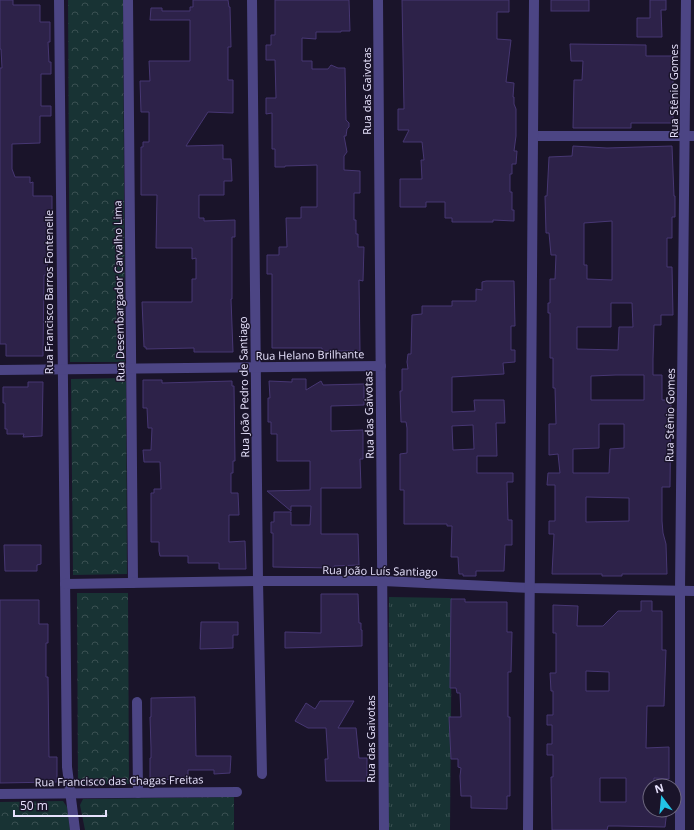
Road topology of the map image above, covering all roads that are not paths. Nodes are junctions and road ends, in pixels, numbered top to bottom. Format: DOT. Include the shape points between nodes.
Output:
graph roads {
  1 [pos="59,0"];
  2 [pos="128,0"];
  3 [pos="252,0"];
  4 [pos="378,0"];
  5 [pos="534,0"];
  6 [pos="686,0"];
  7 [pos="533,136"];
  8 [pos="690,136"];
  9 [pos="381,366"];
  10 [pos="256,368"];
  11 [pos="62,369"];
  12 [pos="131,369"];
  13 [pos="0,370"];
  14 [pos="258,581"];
  15 [pos="383,582"];
  16 [pos="133,583"];
  17 [pos="65,584"];
  18 [pos="531,588"];
  19 [pos="680,590"];
  20 [pos="694,591"];
  21 [pos="137,702"];
  22 [pos="262,774"];
  23 [pos="237,792"];
  24 [pos="138,793"];
  25 [pos="0,794"];
  26 [pos="70,794"];
  27 [pos="76,830"];
  28 [pos="384,830"];
  29 [pos="528,830"];
  30 [pos="680,830"];
  1 -- 11 [label="street, Rua Francisco Barros Fontenelle"];
  2 -- 12 [label="street, Rua Desembargador Carvalho Lima"];
  3 -- 10 [label="street, Rua João Pedro de Santiago"];
  4 -- 9 [label="street, Rua das Gaivotas"];
  5 -- 7 [label="street"];
  6 -- 8 [label="street, Rua Stênio Gomes"];
  7 -- 8 [label="street"];
  7 -- 18 [label="street"];
  8 -- 19 [label="street, Rua Stênio Gomes"];
  9 -- 10 [label="street, Rua Helano Brilhante"];
  9 -- 15 [label="street, Rua das Gaivotas"];
  10 -- 12 [label="street, Rua Helano Brilhante"];
  10 -- 14 [label="street, Rua João Pedro de Santiago"];
  11 -- 12 [label="street, Rua Helano Brilhante"];
  11 -- 13 [label="street, Rua Helano Brilhante"];
  11 -- 17 [label="street, Rua Francisco Barros Fontenelle"];
  12 -- 16 [label="street, Rua Desembargador Carvalho Lima"];
  14 -- 15 [label="street, Rua João Luís Santiago"];
  14 -- 16 [label="street, Rua João Luís Santiago"];
  14 -- 22 [label="street, Rua João Pedro de Santiago"];
  15 -- 18 [label="street, Rua João Luís Santiago"];
  15 -- 28 [label="street, Rua das Gaivotas"];
  16 -- 17 [label="street, Rua João Luís Santiago"];
  17 -- 26 [label="street, Rua Francisco Barros Fontenelle" via="67,767"];
  18 -- 19 [label="street, Rua João Luís Santiago"];
  18 -- 29 [label="street"];
  19 -- 20 [label="street, Rua João Luís Santiago"];
  19 -- 30 [label="street, Rua Stênio Gomes"];
  21 -- 24 [label="street"];
  23 -- 24 [label="street, Rua Francisco das Chagas Freitas"];
  24 -- 26 [label="street, Rua Francisco das Chagas Freitas"];
  25 -- 26 [label="street, Rua Francisco das Chagas Freitas"];
  26 -- 27 [label="street, Rua Francisco Barros Fontenelle"];
}
